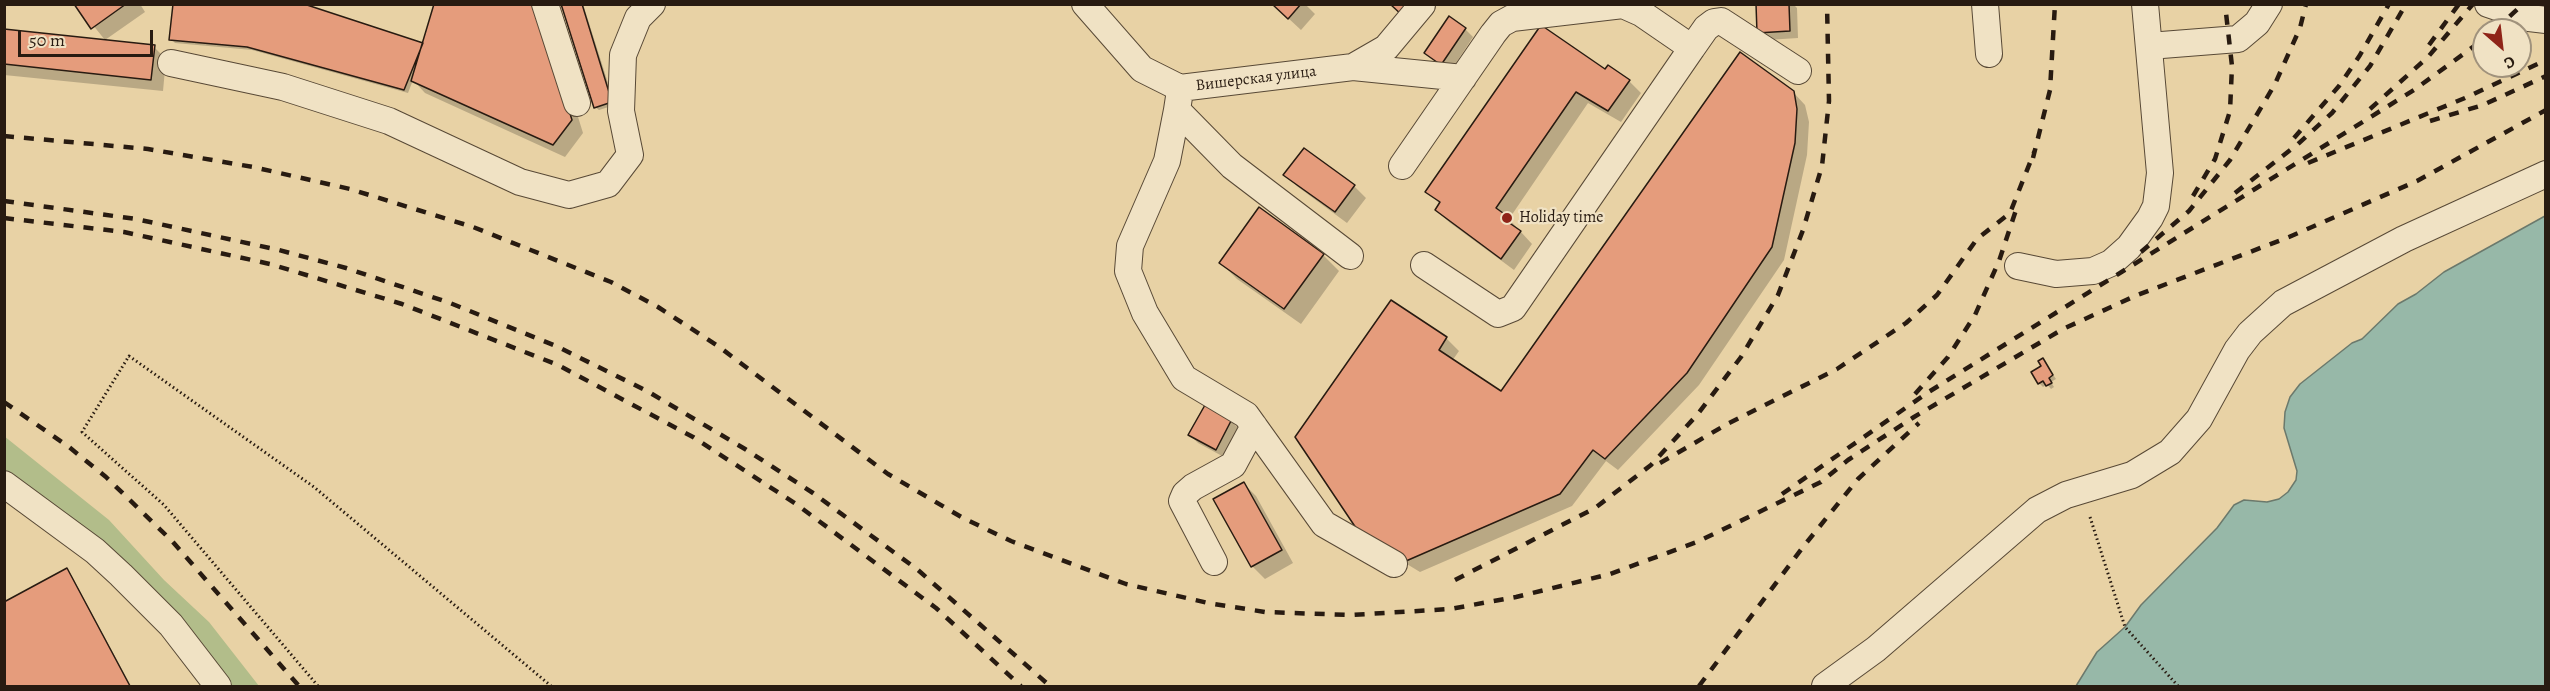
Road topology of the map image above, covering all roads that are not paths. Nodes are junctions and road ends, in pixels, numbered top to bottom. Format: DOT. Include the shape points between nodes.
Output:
graph roads {
  1 [pos="545,4"];
  2 [pos="652,4"];
  3 [pos="1085,4"];
  4 [pos="1985,4"];
  5 [pos="2145,4"];
  6 [pos="2269,4"];
  7 [pos="1422,5"];
  8 [pos="2493,5"];
  9 [pos="2546,20"];
  10 [pos="2149,46"];
  11 [pos="1692,48"];
  12 [pos="1989,54"];
  13 [pos="171,63"];
  14 [pos="1353,67"];
  15 [pos="1798,71"];
  16 [pos="1457,86"];
  17 [pos="1178,99"];
  18 [pos="577,103"];
  19 [pos="1402,165"];
  20 [pos="2546,174"];
  21 [pos="1350,256"];
  22 [pos="1424,265"];
  23 [pos="2018,266"];
  24 [pos="1254,426"];
  25 [pos="4,484"];
  26 [pos="1214,562"];
  27 [pos="1394,564"];
  28 [pos="218,687"];
  29 [pos="1825,687"];
  1 -- 18 [label="street"];
  2 -- 13 [label="street" via="638,18 623,55 621,111 630,155 608,184 569,195 520,182 389,121 283,87"];
  3 -- 17 [label="street, Вишерская улица" via="1142,69"];
  4 -- 12 [label="street"];
  5 -- 10 [label="street"];
  6 -- 10 [label="street" via="2257,23 2238,39"];
  7 -- 14 [label="street" via="1386,48"];
  8 -- 9 [label="street"];
  10 -- 23 [label="street" via="2159,182 2156,206 2143,231 2111,263 2092,271 2056,274"];
  11 -- 15 [label="street" via="1706,28 1721,21"];
  11 -- 16 [label="street" via="1623,5 1524,15 1501,24"];
  11 -- 22 [label="street" via="1513,308 1498,314"];
  14 -- 16 [label="street"];
  14 -- 17 [label="street, Вишерская улица"];
  16 -- 19 [label="street"];
  17 -- 21 [label="street" via="1232,166"];
  17 -- 24 [label="street" via="1167,161 1130,246 1128,271 1145,313 1184,378 1246,415"];
  20 -- 29 [label="street" via="2404,239 2283,303 2237,350 2206,410 2170,452 2132,475 2066,495 2037,510 1876,649"];
  24 -- 26 [label="street" via="1233,465 1193,487 1182,501"];
  24 -- 27 [label="street" via="1324,524"];
  25 -- 28 [label="street" via="121,575 171,625"];
}
